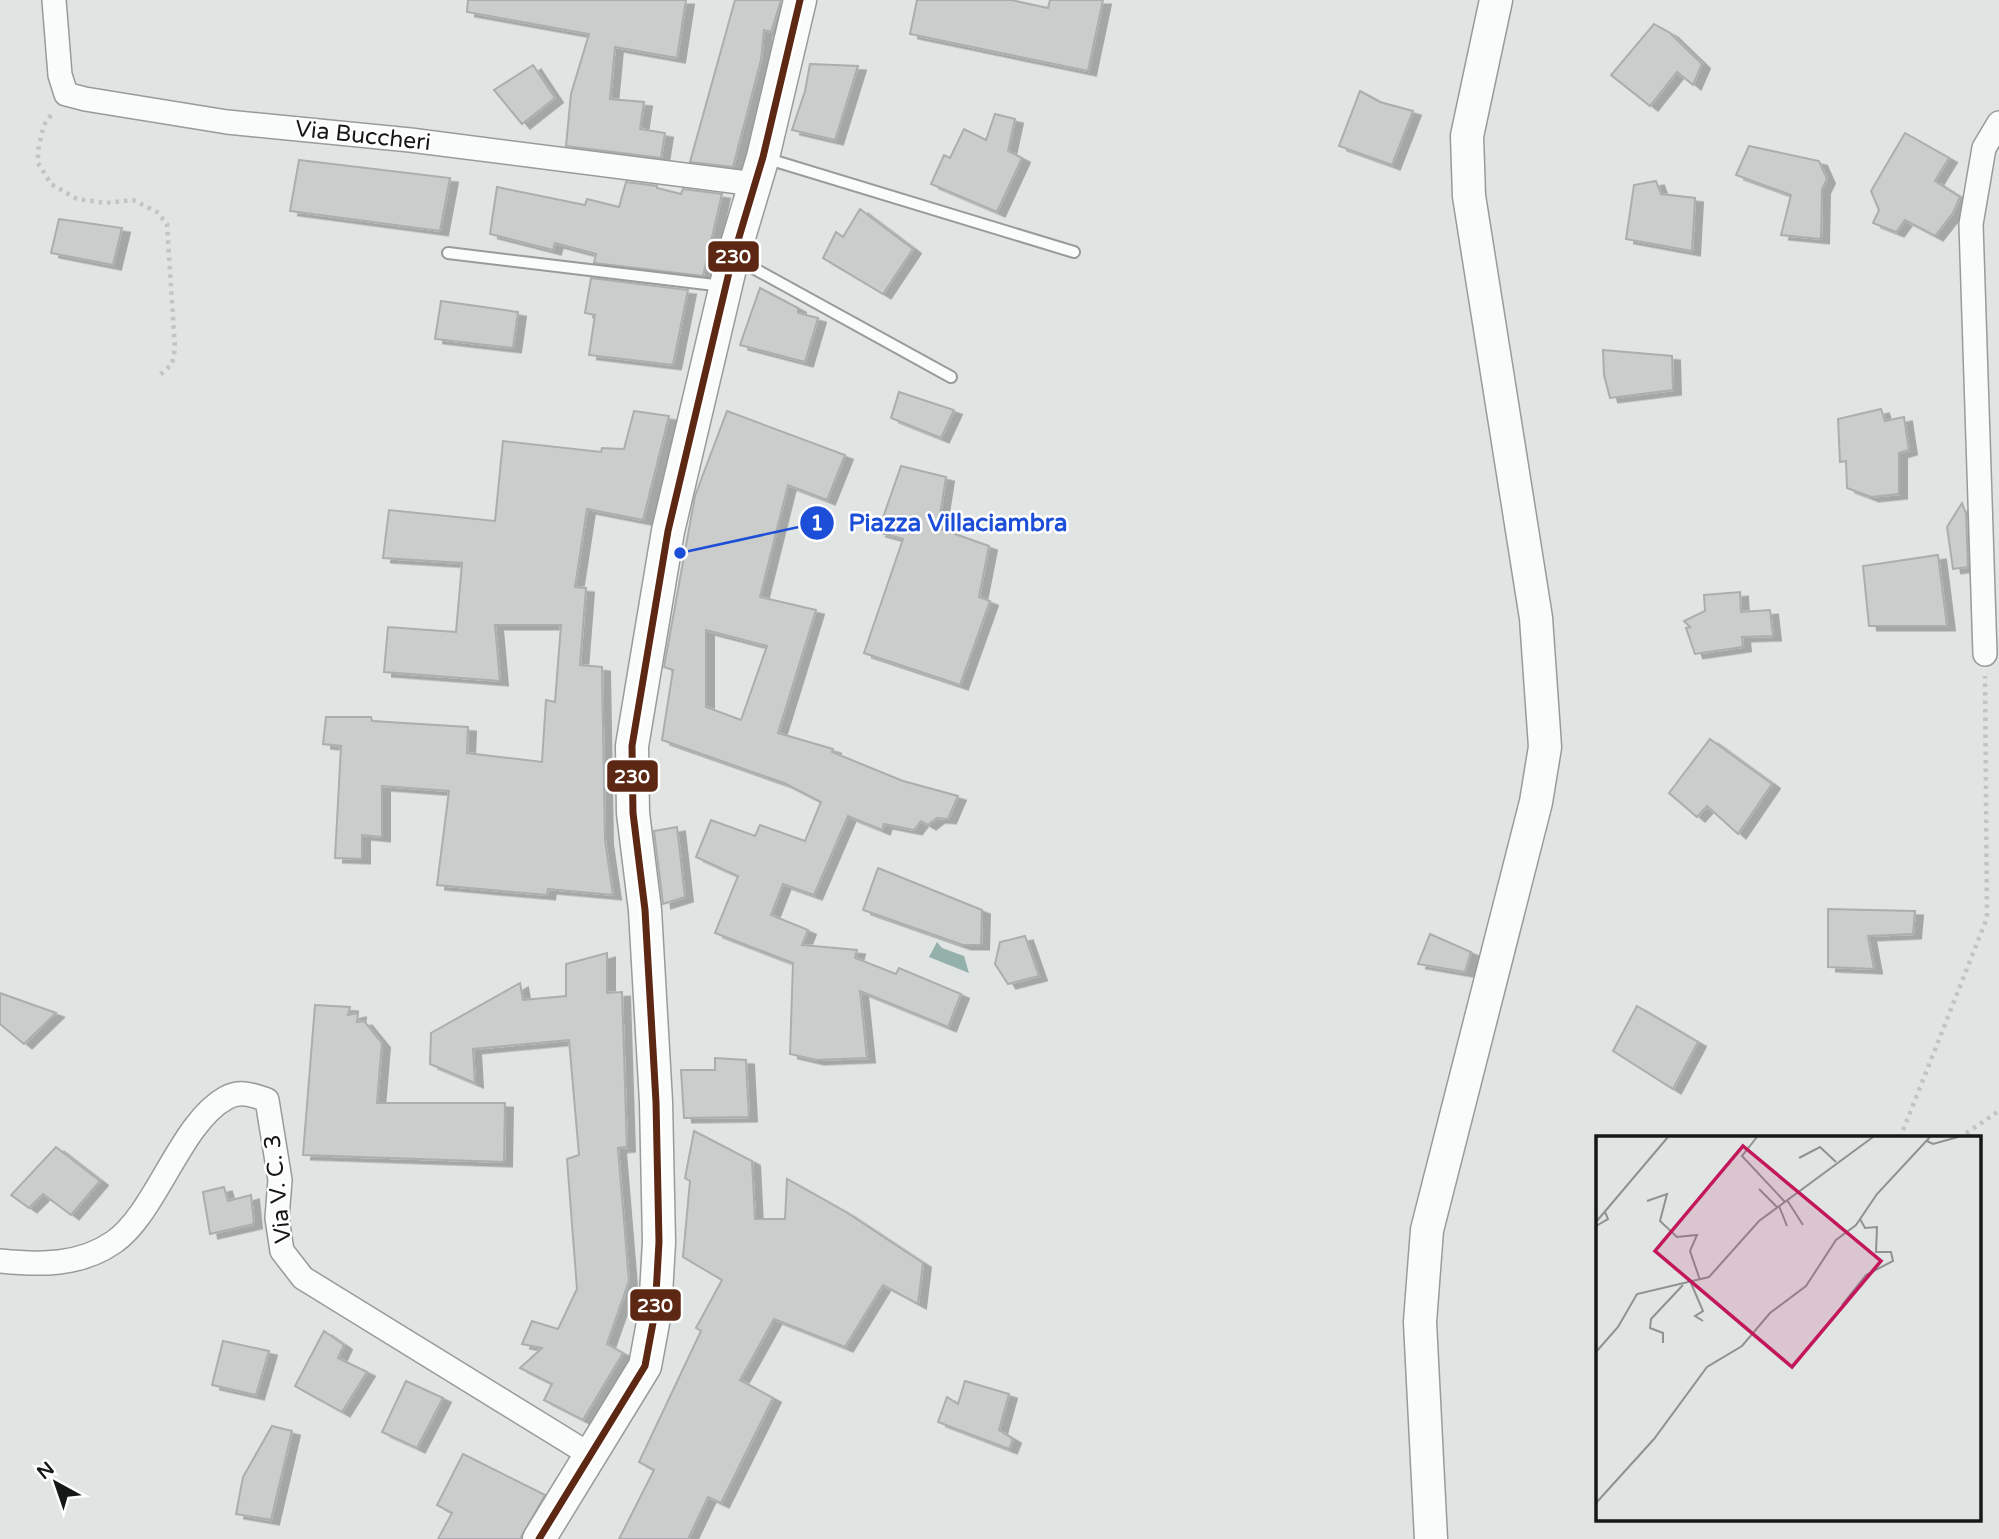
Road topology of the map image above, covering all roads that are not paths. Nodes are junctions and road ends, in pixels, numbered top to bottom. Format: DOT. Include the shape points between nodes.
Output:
graph roads {
  1 [pos="54,0"];
  2 [pos="800,0"];
  3 [pos="1496,0"];
  4 [pos="1999,122"];
  5 [pos="759,170"];
  6 [pos="1074,252"];
  7 [pos="448,253"];
  8 [pos="729,271"];
  9 [pos="951,377"];
  10 [pos="1985,654"];
  11 [pos="0,1261"];
  12 [pos="592,1456"];
  13 [pos="539,1539"];
  14 [pos="1431,1539"];
  1 -- 5 [label="street, Via Buccheri" via="60,75 66,94 227,122"];
  2 -- 5 [label="street"];
  3 -- 14 [label="street" via="1467,136 1469,196 1536,618 1545,747 1536,802 1427,1230 1420,1322"];
  4 -- 10 [label="street" via="1984,148 1971,224"];
  5 -- 6 [label="lane"];
  5 -- 8 [label="street"];
  7 -- 8 [label="lane"];
  8 -- 9 [label="lane"];
  8 -- 12 [label="street" via="668,531 632,746 633,813 645,910 656,1102 659,1242 654,1312 645,1366"];
  11 -- 12 [label="street, Via V. C. 3" via="39,1265 68,1261 116,1241 208,1112 227,1097 250,1093 267,1100 280,1180 277,1217 282,1251 303,1278"];
  12 -- 13 [label="street"];
}
